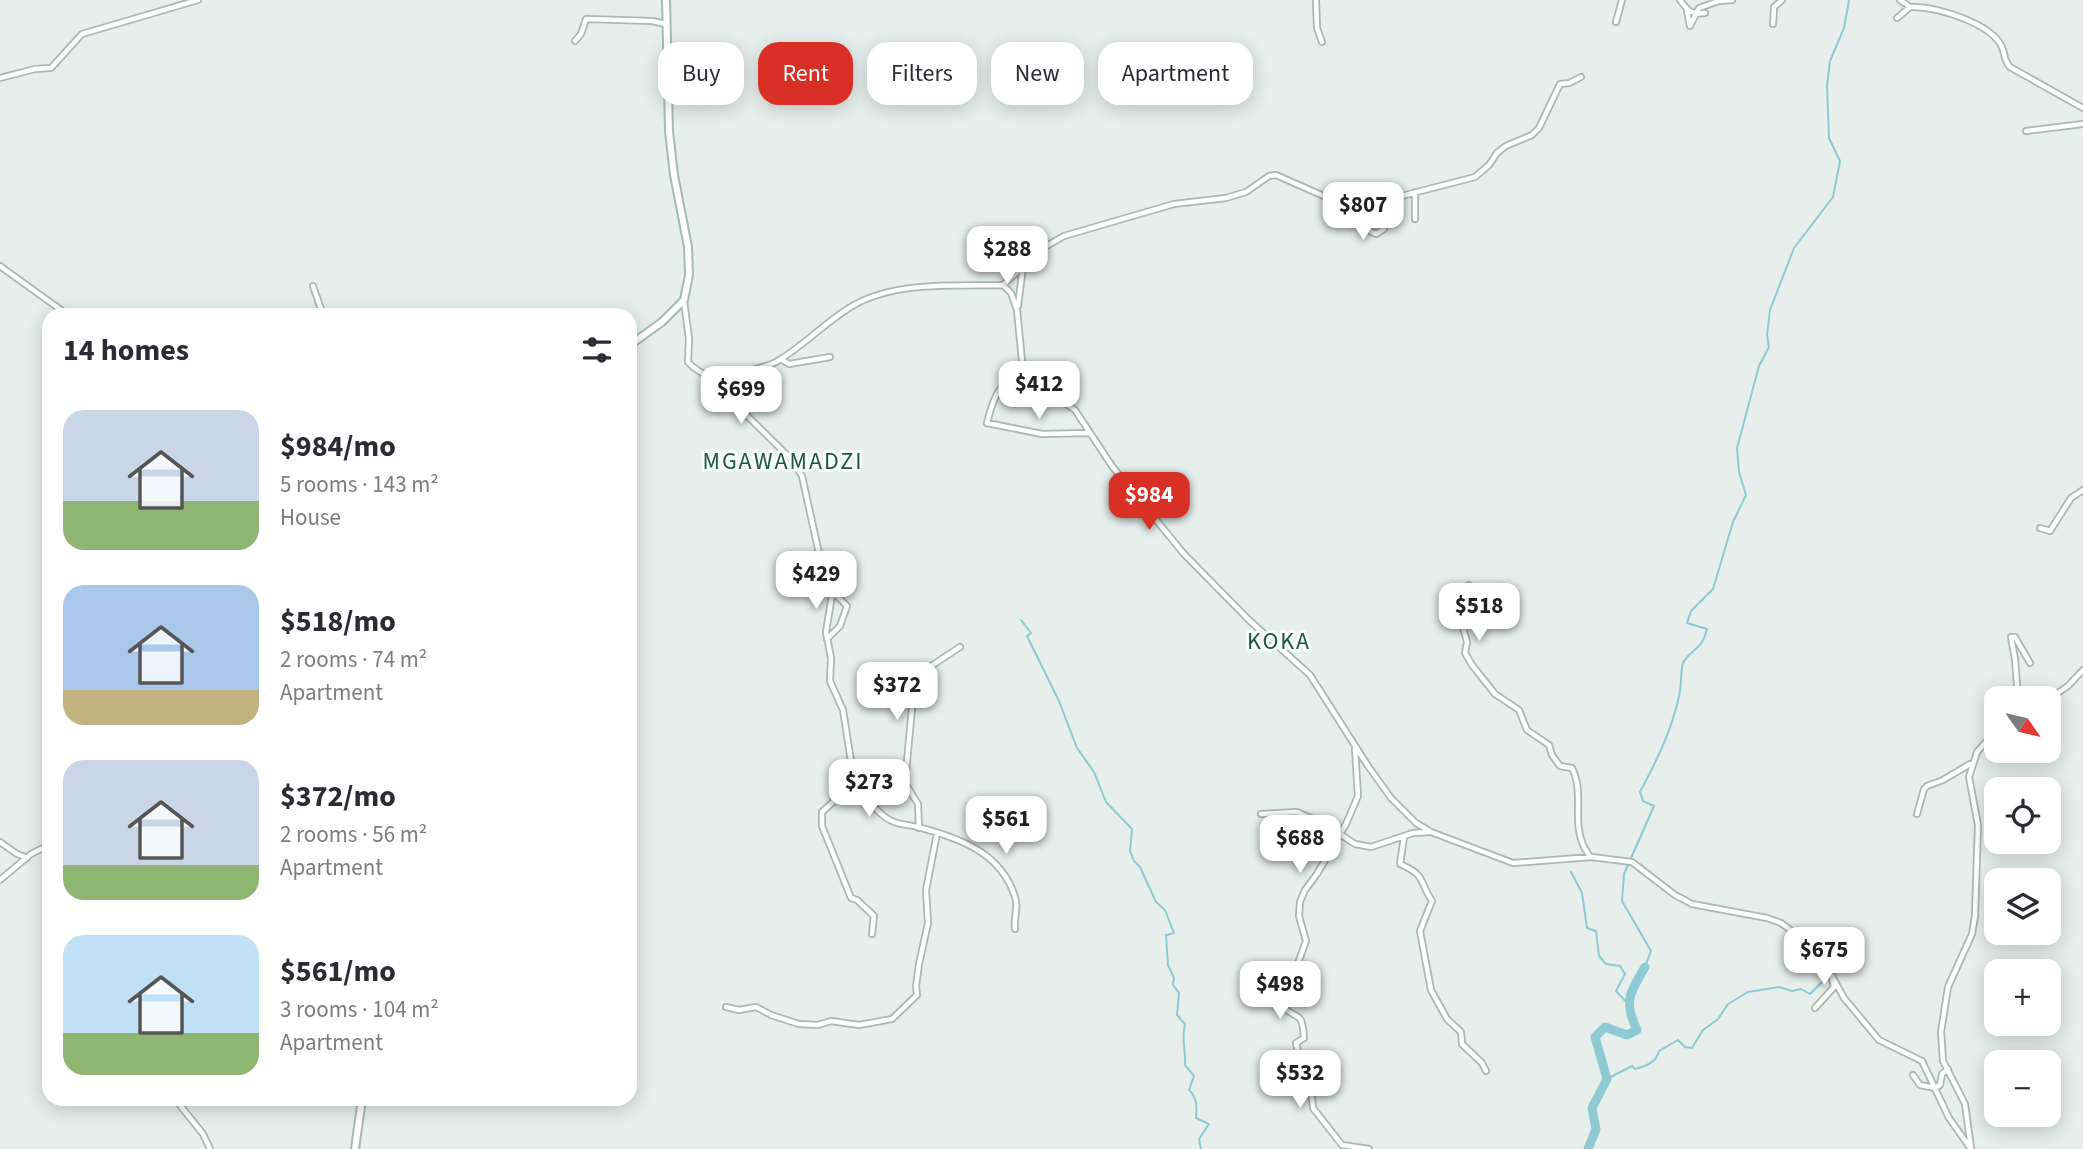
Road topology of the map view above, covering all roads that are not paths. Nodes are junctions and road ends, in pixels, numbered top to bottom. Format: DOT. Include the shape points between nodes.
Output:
graph roads {
  1 [pos="198,0"];
  2 [pos="666,0"];
  3 [pos="1317,0"];
  4 [pos="1622,0"];
  5 [pos="1680,0"];
  6 [pos="1731,0"];
  7 [pos="1782,0"];
  8 [pos="1900,0"];
  9 [pos="1910,7"];
  10 [pos="1688,11"];
  11 [pos="1705,13"];
  12 [pos="1695,15"];
  13 [pos="1898,18"];
  14 [pos="1616,22"];
  15 [pos="1773,23"];
  16 [pos="666,24"];
  17 [pos="575,41"];
  18 [pos="1322,42"];
  19 [pos="1581,76"];
  20 [pos="0,78"];
  21 [pos="2083,108"];
  22 [pos="2083,124"];
  23 [pos="2026,131"];
  24 [pos="1415,192"];
  25 [pos="1327,197"];
  26 [pos="1390,199"];
  27 [pos="1415,219"];
  28 [pos="1023,265"];
  29 [pos="0,266"];
  30 [pos="1003,285"];
  31 [pos="313,286"];
  32 [pos="684,300"];
  33 [pos="58,308"];
  34 [pos="321,308"];
  35 [pos="1017,310"];
  36 [pos="637,340"];
  37 [pos="830,357"];
  38 [pos="781,359"];
  39 [pos="1026,373"];
  40 [pos="712,377"];
  41 [pos="1090,433"];
  42 [pos="2083,490"];
  43 [pos="2040,528"];
  44 [pos="1469,585"];
  45 [pos="831,590"];
  46 [pos="827,639"];
  47 [pos="960,647"];
  48 [pos="2030,663"];
  49 [pos="2083,670"];
  50 [pos="2017,686"];
  51 [pos="2062,690"];
  52 [pos="1984,744"];
  53 [pos="1355,748"];
  54 [pos="1971,764"];
  55 [pos="854,780"];
  56 [pos="1261,814"];
  57 [pos="1917,814"];
  58 [pos="919,828"];
  59 [pos="1431,832"];
  60 [pos="937,833"];
  61 [pos="1340,834"];
  62 [pos="1404,836"];
  63 [pos="0,842"];
  64 [pos="42,849"];
  65 [pos="1591,857"];
  66 [pos="27,858"];
  67 [pos="0,880"];
  68 [pos="1015,929"];
  69 [pos="872,934"];
  70 [pos="1831,974"];
  71 [pos="726,1007"];
  72 [pos="1815,1008"];
  73 [pos="1948,1069"];
  74 [pos="1486,1071"];
  75 [pos="1913,1074"];
  76 [pos="1935,1088"];
  77 [pos="180,1106"];
  78 [pos="361,1106"];
  79 [pos="210,1149"];
  80 [pos="355,1149"];
  81 [pos="1369,1149"];
  82 [pos="1971,1149"];
  1 -- 20 [label="street" via="82,34 51,68"];
  2 -- 16 [label="street"];
  3 -- 18 [label="street"];
  4 -- 14 [label="street"];
  5 -- 10 [label="street"];
  6 -- 12 [label="street" via="1703,5"];
  7 -- 15 [label="street" via="1774,7"];
  8 -- 9 [label="street"];
  9 -- 13 [label="street"];
  9 -- 21 [label="street" via="1973,22 2001,46 2010,67"];
  10 -- 12 [label="street"];
  10 -- 12 [label="street" via="1690,26"];
  11 -- 12 [label="street"];
  16 -- 17 [label="street" via="586,19"];
  16 -- 32 [label="street" via="669,131 689,254"];
  19 -- 24 [label="street" via="1560,84 1532,135 1506,145 1475,177"];
  22 -- 23 [label="street"];
  24 -- 26 [label="street"];
  24 -- 27 [label="street"];
  25 -- 26 [label="street"];
  25 -- 26 [label="street" via="1329,204 1350,207 1358,222 1376,234 1384,229 1380,216"];
  25 -- 28 [label="street" via="1269,176 1246,192 1226,198 1174,205 1064,236"];
  28 -- 30 [label="street"];
  28 -- 35 [label="street"];
  29 -- 33 [label="street"];
  30 -- 35 [label="street"];
  30 -- 38 [label="street" via="881,294 844,312"];
  31 -- 34 [label="street"];
  32 -- 36 [label="street"];
  32 -- 40 [label="street" via="688,362"];
  35 -- 39 [label="street"];
  37 -- 38 [label="street" via="789,364"];
  38 -- 40 [label="street" via="767,367"];
  39 -- 41 [label="street" via="1075,411"];
  39 -- 41 [label="street" via="1006,380 987,423 1042,435"];
  40 -- 45 [label="street" via="802,476"];
  41 -- 53 [label="street" via="1184,554 1310,675"];
  42 -- 43 [label="street" via="2071,498 2050,531"];
  44 -- 65 [label="street" via="1455,597 1467,642 1465,653 1497,696 1519,710 1527,730 1549,745 1560,766 1574,771 1581,842"];
  45 -- 46 [label="street"];
  45 -- 46 [label="street" via="847,606 840,626"];
  46 -- 55 [label="street" via="829,678 844,710"];
  47 -- 58 [label="street" via="925,670 914,686 905,783 918,804"];
  48 -- 50 [label="street" via="2015,636 2011,637"];
  49 -- 51 [label="street"];
  52 -- 54 [label="street"];
  53 -- 59 [label="street" via="1394,802"];
  53 -- 61 [label="street" via="1359,796"];
  54 -- 57 [label="street" via="1924,789"];
  54 -- 73 [label="street" via="1978,825 1975,916 1947,994 1941,1046"];
  55 -- 58 [label="street" via="886,818"];
  55 -- 69 [label="street" via="838,779 833,802 821,812 822,826 851,898 874,916"];
  56 -- 61 [label="street" via="1297,812"];
  58 -- 60 [label="street"];
  59 -- 62 [label="street"];
  59 -- 65 [label="street" via="1513,863"];
  60 -- 68 [label="street" via="971,844 1005,875 1016,899"];
  60 -- 71 [label="street" via="925,893 928,923 917,995 898,1016 873,1024 831,1021 808,1025 756,1007"];
  61 -- 62 [label="street" via="1371,847"];
  61 -- 81 [label="street" via="1300,902 1306,942 1294,986 1282,1006 1301,1020 1304,1038 1296,1044 1313,1108 1342,1145"];
  62 -- 74 [label="street" via="1400,864 1424,881 1432,901 1420,931 1431,990 1447,1019 1461,1032 1462,1044"];
  63 -- 66 [label="street"];
  64 -- 66 [label="street"];
  65 -- 70 [label="street" via="1629,862 1692,904 1781,923"];
  66 -- 67 [label="street"];
  70 -- 72 [label="street" via="1834,987"];
  70 -- 76 [label="street" via="1844,998 1879,1040 1922,1061"];
  73 -- 76 [label="street"];
  73 -- 82 [label="street" via="1965,1104"];
  75 -- 76 [label="street" via="1920,1085"];
  76 -- 82 [label="street"];
  77 -- 79 [label="street"];
  78 -- 80 [label="street"];
}
